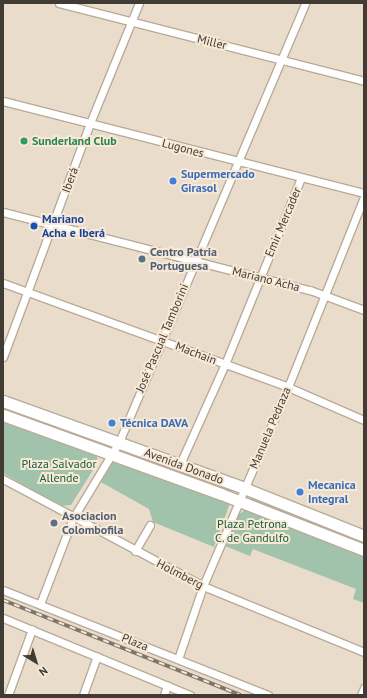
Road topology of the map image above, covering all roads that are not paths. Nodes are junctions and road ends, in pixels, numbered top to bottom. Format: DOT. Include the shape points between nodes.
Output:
graph roads {
  1 [pos="59,3"];
  2 [pos="139,3"];
  3 [pos="305,3"];
  4 [pos="132,22"];
  5 [pos="280,60"];
  6 [pos="364,81"];
  7 [pos="3,101"];
  8 [pos="90,123"];
  9 [pos="237,162"];
  10 [pos="301,178"];
  11 [pos="364,193"];
  12 [pos="364,197"];
  13 [pos="3,212"];
  14 [pos="53,225"];
  15 [pos="195,262"];
  16 [pos="260,277"];
  17 [pos="3,283"];
  18 [pos="28,292"];
  19 [pos="324,294"];
  20 [pos="364,310"];
  21 [pos="161,339"];
  22 [pos="3,357"];
  23 [pos="225,364"];
  24 [pos="288,387"];
  25 [pos="3,401"];
  26 [pos="3,415"];
  27 [pos="364,420"];
  28 [pos="118,442"];
  29 [pos="112,454"];
  30 [pos="180,464"];
  31 [pos="3,479"];
  32 [pos="244,488"];
  33 [pos="238,501"];
  34 [pos="73,518"];
  35 [pos="150,525"];
  36 [pos="364,536"];
  37 [pos="364,550"];
  38 [pos="135,551"];
  39 [pos="203,586"];
  40 [pos="3,590"];
  41 [pos="40,604"];
  42 [pos="3,618"];
  43 [pos="32,630"];
  44 [pos="364,652"];
  45 [pos="97,656"];
  46 [pos="178,659"];
  47 [pos="167,685"];
  48 [pos="364,688"];
  49 [pos="8,695"];
  50 [pos="82,695"];
  51 [pos="164,695"];
  52 [pos="190,695"];
  53 [pos="268,695"];
  54 [pos="361,695"];
  1 -- 4 [label="street, Miller"];
  2 -- 4 [label="street, Iberá"];
  3 -- 5 [label="street, José Pascual Tamborini"];
  4 -- 5 [label="street, Miller"];
  4 -- 8 [label="street, Iberá"];
  5 -- 6 [label="street, Miller"];
  5 -- 9 [label="street, José Pascual Tamborini"];
  7 -- 8 [label="street, Lugones"];
  8 -- 9 [label="street, Lugones"];
  8 -- 14 [label="street, Iberá"];
  9 -- 10 [label="street, Lugones"];
  9 -- 15 [label="street, José Pascual Tamborini"];
  10 -- 11 [label="street, Lugones"];
  10 -- 16 [label="street, Emir Mercader"];
  12 -- 19 [label="street, Manuela Pedraza"];
  13 -- 14 [label="street, Mariano Acha"];
  14 -- 15 [label="street, Mariano Acha"];
  14 -- 18 [label="street, Iberá"];
  15 -- 16 [label="street, Mariano Acha"];
  15 -- 21 [label="street, José Pascual Tamborini"];
  16 -- 19 [label="street, Mariano Acha"];
  16 -- 23 [label="street, Emir Mercader"];
  17 -- 18 [label="street, Machain"];
  18 -- 21 [label="street, Machain"];
  18 -- 22 [label="street, Iberá"];
  19 -- 20 [label="street, Mariano Acha"];
  19 -- 24 [label="street, Manuela Pedraza"];
  21 -- 23 [label="street, Machain"];
  21 -- 28 [label="street, José Pascual Tamborini"];
  23 -- 24 [label="street, Machain"];
  23 -- 30 [label="street, Emir Mercader"];
  24 -- 27 [label="street, Machain"];
  24 -- 32 [label="street, Manuela Pedraza"];
  25 -- 28 [label="main road, Avenida Donado"];
  26 -- 29 [label="main road"];
  28 -- 29 [label="street, José Pascual Tamborini"];
  28 -- 30 [label="main road, Avenida Donado"];
  29 -- 33 [label="main road"];
  29 -- 34 [label="street, José Pascual Tamborini"];
  30 -- 32 [label="main road, Avenida Donado"];
  31 -- 34 [label="street, Holmberg"];
  32 -- 33 [label="street, Manuela Pedraza"];
  32 -- 36 [label="main road, Avenida Donado"];
  33 -- 37 [label="main road"];
  33 -- 39 [label="street, Manuela Pedraza"];
  34 -- 38 [label="street, Holmberg"];
  34 -- 41 [label="street, José Pascual Tamborini"];
  35 -- 38 [label="street"];
  38 -- 39 [label="street, Holmberg"];
  39 -- 44 [label="street, Holmberg"];
  39 -- 46 [label="street, Manuela Pedraza"];
  40 -- 41 [label="street, Plaza"];
  41 -- 46 [label="street, Plaza"];
  42 -- 43 [label="street"];
  43 -- 45 [label="street"];
  43 -- 49 [label="street"];
  45 -- 47 [label="street"];
  45 -- 50 [label="street"];
  46 -- 53 [label="street, Plaza"];
  47 -- 51 [label="street"];
  47 -- 52 [label="street"];
  48 -- 54 [label="street"];
}
